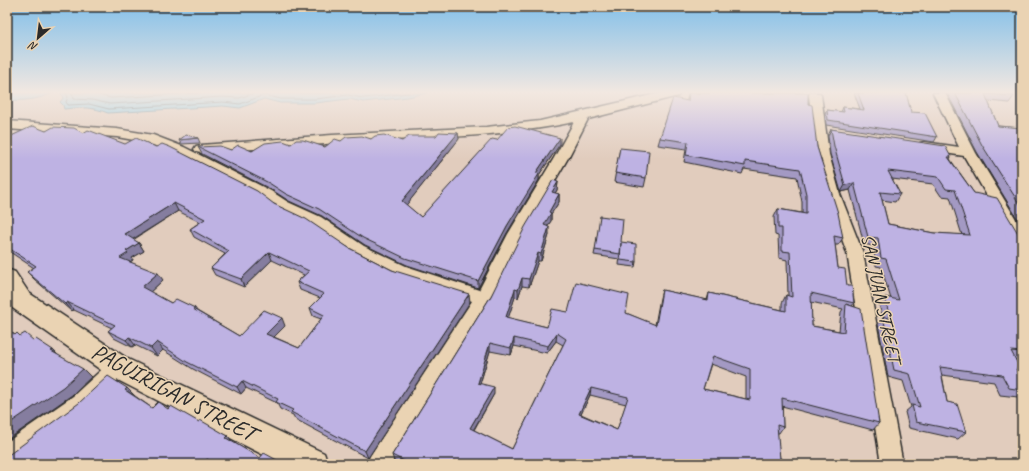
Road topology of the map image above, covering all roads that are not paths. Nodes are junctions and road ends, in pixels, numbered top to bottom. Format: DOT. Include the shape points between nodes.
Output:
graph roads {
  1 [pos="587,115"];
  2 [pos="821,115"];
  3 [pos="950,115"];
  4 [pos="583,116"];
  5 [pos="7,125"];
  6 [pos="912,144"];
  7 [pos="179,150"];
  8 [pos="969,153"];
  9 [pos="1022,242"];
  10 [pos="7,278"];
  11 [pos="484,298"];
  12 [pos="118,367"];
  13 [pos="7,455"];
  14 [pos="313,464"];
  15 [pos="378,464"];
  16 [pos="892,464"];
  1 -- 4 [label="street"];
  2 -- 16 [label="street, SAN JUAN STREET" via="826,130 822,154 856,260"];
  3 -- 8 [label="street"];
  4 -- 7 [label="street" via="540,125 486,131"];
  4 -- 11 [label="street" via="516,234"];
  5 -- 7 [label="street" via="131,134"];
  6 -- 8 [label="street"];
  7 -- 11 [label="street" via="315,221 374,259 400,271"];
  8 -- 9 [label="street"];
  10 -- 12 [label="main road, PAGUIRIGAN STREET" via="20,300"];
  11 -- 15 [label="street"];
  12 -- 13 [label="street" via="80,402"];
  12 -- 14 [label="main road, PAGUIRIGAN STREET"];
}
